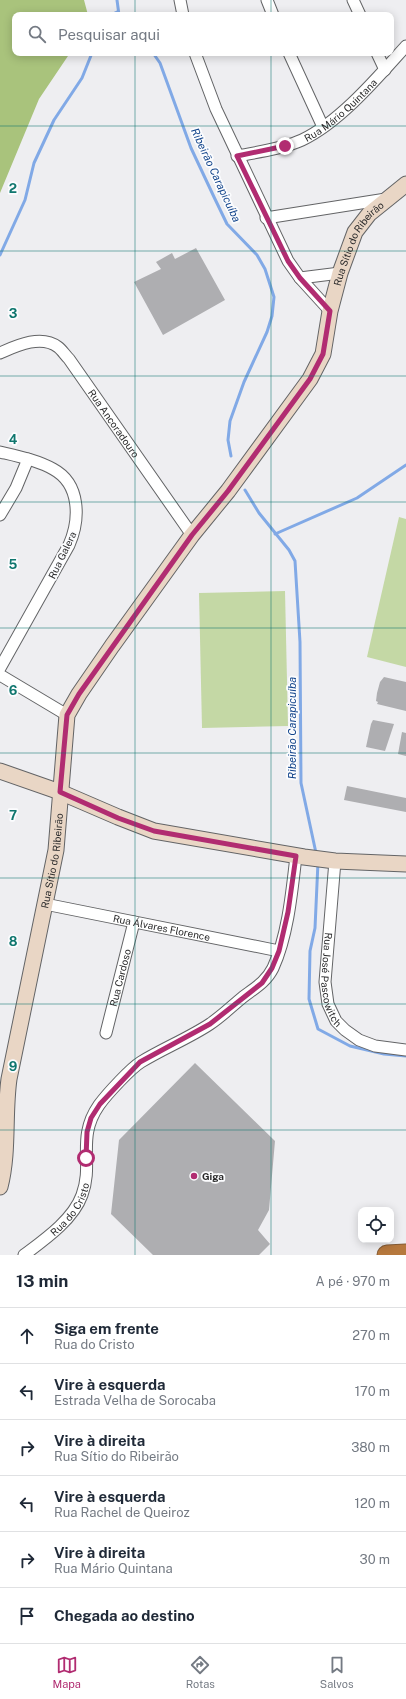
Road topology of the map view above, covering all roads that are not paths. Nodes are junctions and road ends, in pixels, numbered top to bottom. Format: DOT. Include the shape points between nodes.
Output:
graph roads {
  1 [pos="180,0"];
  2 [pos="267,0"];
  3 [pos="353,0"];
  4 [pos="182,12"];
  5 [pos="272,12"];
  6 [pos="359,12"];
  7 [pos="406,46"];
  8 [pos="196,56"];
  9 [pos="290,56"];
  10 [pos="378,56"];
  11 [pos="385,70"];
  12 [pos="323,127"];
  13 [pos="237,156"];
  14 [pos="406,184"];
  15 [pos="386,198"];
  16 [pos="266,218"];
  17 [pos="340,272"];
  18 [pos="300,278"];
  19 [pos="330,311"];
  20 [pos="0,353"];
  21 [pos="0,452"];
  22 [pos="28,460"];
  23 [pos="0,515"];
  24 [pos="192,535"];
  25 [pos="0,668"];
  26 [pos="0,675"];
  27 [pos="67,715"];
  28 [pos="0,771"];
  29 [pos="60,792"];
  30 [pos="300,856"];
  31 [pos="332,861"];
  32 [pos="406,864"];
  33 [pos="45,904"];
  34 [pos="134,922"];
  35 [pos="279,951"];
  36 [pos="106,1033"];
  37 [pos="406,1050"];
  38 [pos="0,1187"];
  39 [pos="406,1254"];
  40 [pos="24,1255"];
  41 [pos="387,1255"];
  1 -- 4 [label="street"];
  2 -- 5 [label="street"];
  3 -- 6 [label="street"];
  7 -- 11 [label="street, Rua Mário Quintana"];
  8 -- 13 [label="street"];
  9 -- 12 [label="street"];
  10 -- 11 [label="street"];
  11 -- 12 [label="street, Rua Mário Quintana"];
  12 -- 13 [label="street, Rua Mário Quintana" via="302,140 285,146"];
  13 -- 16 [label="street"];
  14 -- 15 [label="main road, Rua Sítio do Ribeirão"];
  15 -- 16 [label="street"];
  15 -- 17 [label="main road, Rua Sítio do Ribeirão" via="369,214 356,232"];
  16 -- 18 [label="street" via="288,261"];
  17 -- 18 [label="street"];
  17 -- 19 [label="main road, Rua Sítio do Ribeirão"];
  18 -- 19 [label="street"];
  19 -- 24 [label="main road, Rua Sítio do Ribeirão" via="323,354 310,379 228,491"];
  20 -- 24 [label="street, Rua Ancoradouro" via="19,344 35,342 47,342 58,346"];
  21 -- 22 [label="street, Rua Galera"];
  22 -- 23 [label="street" via="16,488"];
  22 -- 25 [label="street, Rua Galera" via="53,469 68,483 75,497 75,531"];
  24 -- 27 [label="main road, Rua Sítio do Ribeirão" via="79,694"];
  26 -- 27 [label="street"];
  27 -- 29 [label="main road, Rua Sítio do Ribeirão"];
  28 -- 29 [label="main road"];
  29 -- 30 [label="main road" via="154,831"];
  29 -- 33 [label="main road, Rua Sítio do Ribeirão" via="56,850"];
  30 -- 31 [label="main road"];
  30 -- 35 [label="street, Rua do Cristo"];
  31 -- 32 [label="main road"];
  31 -- 37 [label="street, Rua José Pascowitch" via="325,982 328,1004 340,1025 358,1040 375,1046"];
  33 -- 34 [label="street, Rua Álvares Florence"];
  33 -- 38 [label="main road, Rua Sítio do Ribeirão" via="9,1079 5,1161"];
  34 -- 35 [label="street, Rua Álvares Florence"];
  34 -- 36 [label="street, Rua Cardoso"];
  35 -- 40 [label="street, Rua do Cristo" via="262,983 210,1024 140,1062 100,1104 91,1118 87,1132 83,1194 78,1205 69,1217"];
  39 -- 41 [label="highway"];
}
